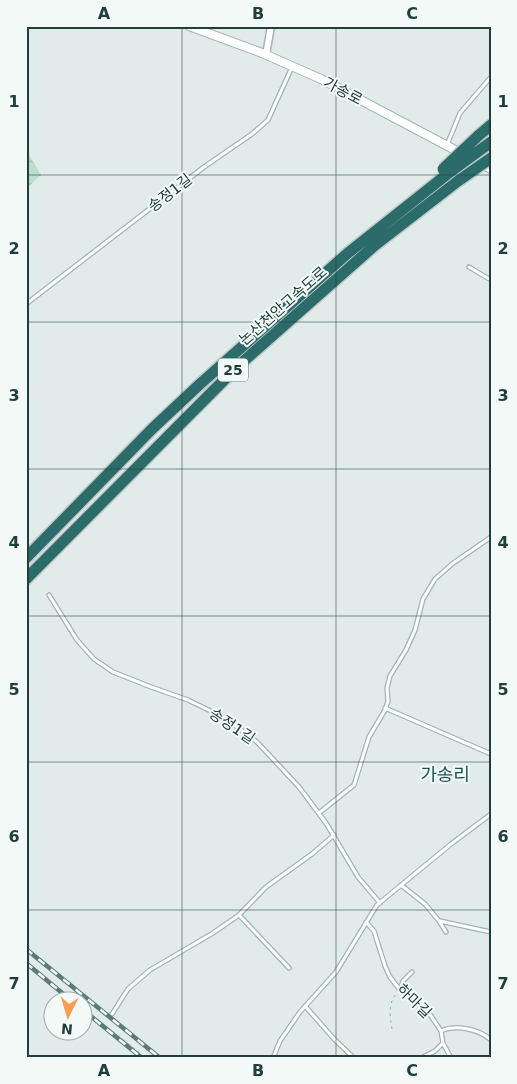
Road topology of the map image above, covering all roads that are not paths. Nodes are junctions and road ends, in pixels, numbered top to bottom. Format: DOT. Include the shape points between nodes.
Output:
graph roads {
  1 [pos="190,26"];
  2 [pos="272,26"];
  3 [pos="266,55"];
  4 [pos="292,66"];
  5 [pos="491,77"];
  6 [pos="491,125"];
  7 [pos="491,142"];
  8 [pos="447,146"];
  9 [pos="491,158"];
  10 [pos="491,169"];
  11 [pos="450,174"];
  12 [pos="469,267"];
  13 [pos="491,280"];
  14 [pos="26,304"];
  15 [pos="491,537"];
  16 [pos="26,558"];
  17 [pos="26,579"];
  18 [pos="49,595"];
  19 [pos="385,708"];
  20 [pos="491,754"];
  21 [pos="319,813"];
  22 [pos="491,814"];
  23 [pos="334,835"];
  24 [pos="402,885"];
  25 [pos="380,903"];
  26 [pos="239,915"];
  27 [pos="439,921"];
  28 [pos="366,922"];
  29 [pos="446,932"];
  30 [pos="491,932"];
  31 [pos="289,968"];
  32 [pos="412,972"];
  33 [pos="400,990"];
  34 [pos="304,1006"];
  35 [pos="112,1014"];
  36 [pos="441,1031"];
  37 [pos="491,1040"];
  38 [pos="443,1043"];
  39 [pos="273,1058"];
  40 [pos="354,1058"];
  41 [pos="421,1058"];
  42 [pos="451,1058"];
  1 -- 3 [label="street, 가송로"];
  2 -- 3 [label="street"];
  3 -- 4 [label="street, 가송로"];
  4 -- 8 [label="street, 가송로"];
  4 -- 14 [label="lane, 송정1길" via="268,120"];
  5 -- 8 [label="lane" via="460,113"];
  6 -- 11 [label="highway, bridge" via="478,136"];
  7 -- 11 [label="highway, 논산천안고속도로 / 25, bridge"];
  8 -- 10 [label="street, 가송로"];
  9 -- 11 [label="highway, 논산천안고속도로 / 25, bridge"];
  11 -- 16 [label="highway, 논산천안고속도로 / 25" via="348,253 200,384"];
  11 -- 17 [label="highway, 논산천안고속도로 / 25" via="238,366"];
  12 -- 13 [label="lane"];
  15 -- 19 [label="lane" via="435,579 423,600 406,650 390,676"];
  18 -- 21 [label="lane, 송정1길" via="94,659 113,672 188,700 225,718 257,742"];
  19 -- 20 [label="lane"];
  19 -- 21 [label="lane" via="369,737 354,784"];
  21 -- 23 [label="lane, 송정1길"];
  22 -- 24 [label="lane"];
  23 -- 25 [label="lane, 송정1길" via="358,877"];
  23 -- 26 [label="lane" via="266,886"];
  24 -- 25 [label="lane"];
  24 -- 27 [label="lane"];
  25 -- 28 [label="lane"];
  26 -- 31 [label="lane"];
  26 -- 35 [label="lane" via="150,970 128,989"];
  27 -- 29 [label="lane"];
  27 -- 30 [label="lane"];
  28 -- 33 [label="lane, 하마길" via="374,931 390,977"];
  28 -- 34 [label="lane" via="336,972"];
  32 -- 33 [label="lane"];
  33 -- 36 [label="lane, 하마길" via="427,1010"];
  34 -- 39 [label="lane" via="280,1041"];
  34 -- 40 [label="lane"];
  36 -- 37 [label="lane, 하마길" via="455,1028 471,1030"];
  36 -- 38 [label="lane"];
  38 -- 41 [label="lane"];
  38 -- 42 [label="lane"];
}
